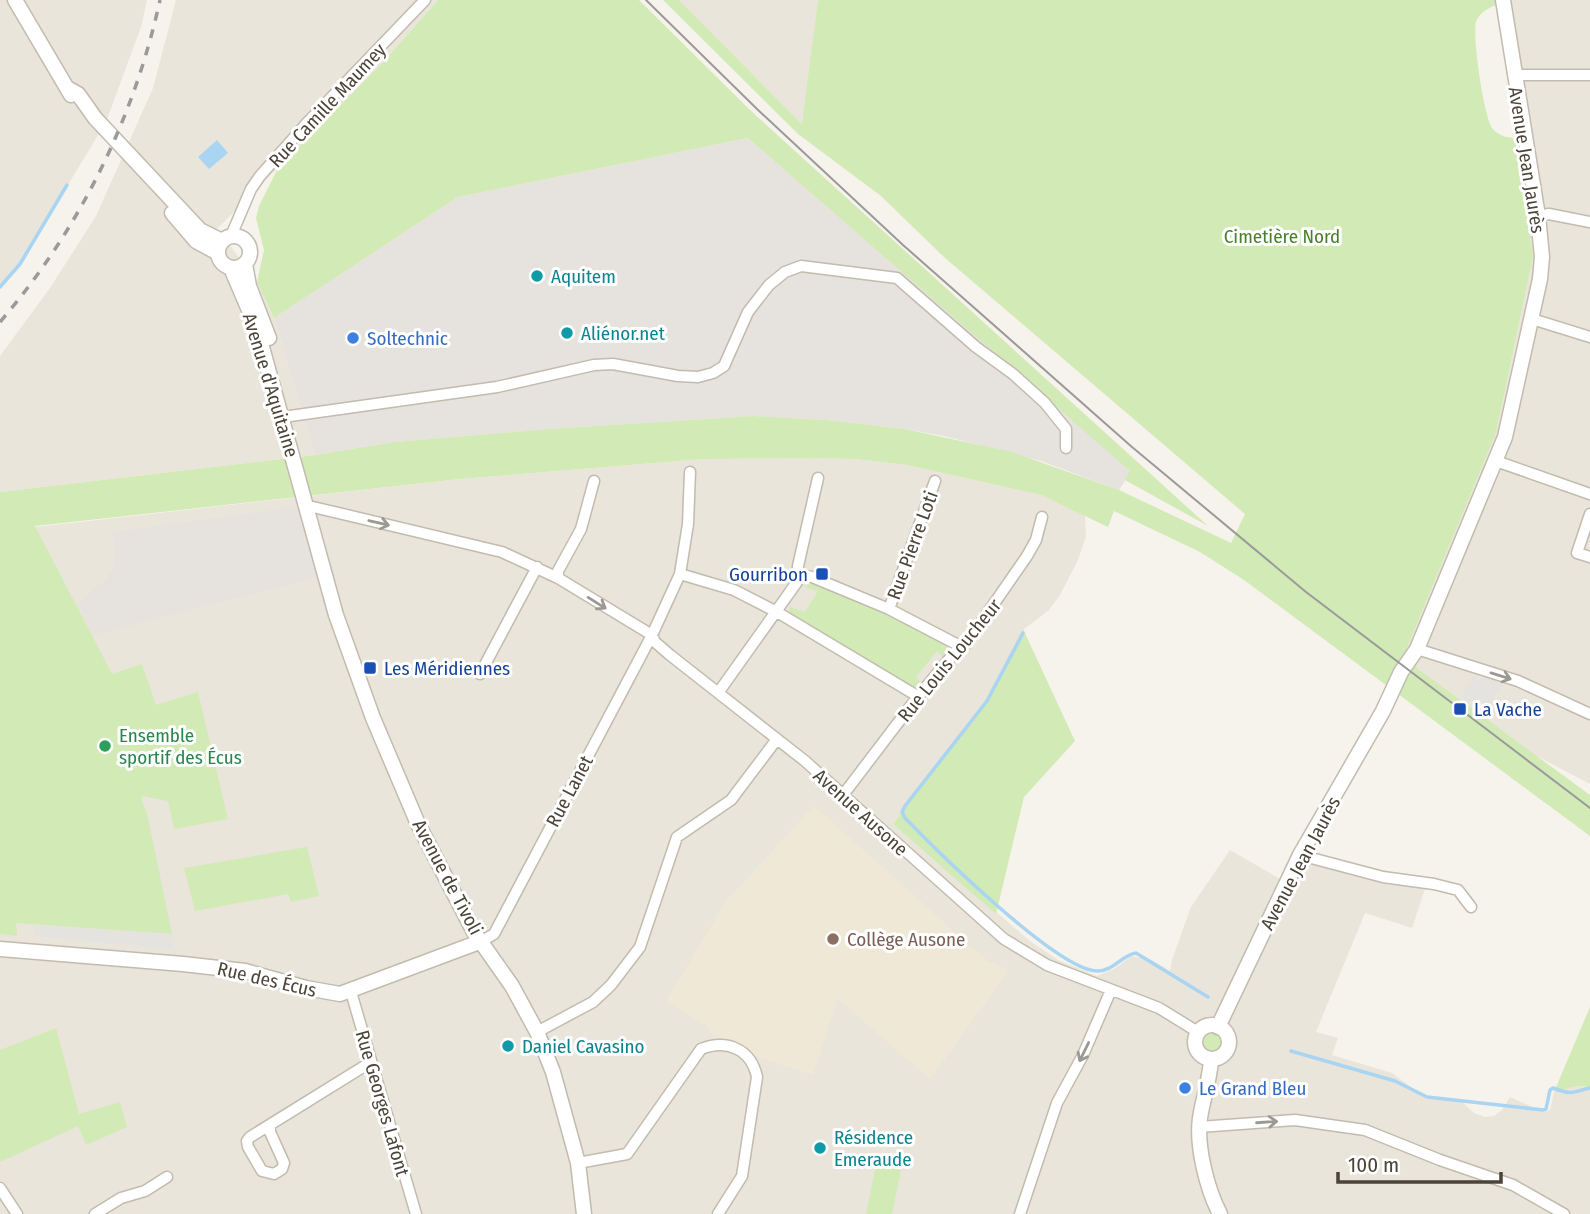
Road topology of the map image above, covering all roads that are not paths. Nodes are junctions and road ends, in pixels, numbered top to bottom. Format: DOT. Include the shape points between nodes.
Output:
graph roads {
  1 [pos="15,0"];
  2 [pos="425,0"];
  3 [pos="1503,0"];
  4 [pos="1514,75"];
  5 [pos="1590,75"];
  6 [pos="1538,216"];
  7 [pos="1590,222"];
  8 [pos="228,241"];
  9 [pos="238,266"];
  10 [pos="1532,319"];
  11 [pos="1590,337"];
  12 [pos="285,413"];
  13 [pos="1066,448"];
  14 [pos="302,458"];
  15 [pos="1496,461"];
  16 [pos="690,472"];
  17 [pos="818,478"];
  18 [pos="594,481"];
  19 [pos="935,481"];
  20 [pos="1590,494"];
  21 [pos="310,506"];
  22 [pos="1590,514"];
  23 [pos="1042,517"];
  24 [pos="1590,557"];
  25 [pos="537,567"];
  26 [pos="680,574"];
  27 [pos="797,574"];
  28 [pos="558,578"];
  29 [pos="889,609"];
  30 [pos="777,612"];
  31 [pos="652,635"];
  32 [pos="960,646"];
  33 [pos="1417,649"];
  34 [pos="480,674"];
  35 [pos="718,693"];
  36 [pos="919,697"];
  37 [pos="1590,714"];
  38 [pos="777,739"];
  39 [pos="843,795"];
  40 [pos="1300,855"];
  41 [pos="1471,907"];
  42 [pos="482,941"];
  43 [pos="0,949"];
  44 [pos="1111,990"];
  45 [pos="351,992"];
  46 [pos="1218,1027"];
  47 [pos="537,1032"];
  48 [pos="1198,1032"];
  49 [pos="1211,1059"];
  50 [pos="371,1062"];
  51 [pos="270,1126"];
  52 [pos="1199,1127"];
  53 [pos="578,1163"];
  54 [pos="167,1177"];
  55 [pos="0,1188"];
  56 [pos="17,1214"];
  57 [pos="94,1214"];
  58 [pos="416,1214"];
  59 [pos="584,1214"];
  60 [pos="718,1214"];
  61 [pos="1020,1214"];
  62 [pos="1220,1214"];
  63 [pos="1564,1214"];
  1 -- 8 [label="street" via="81,110 95,118 201,230"];
  2 -- 8 [label="street, Rue Camille Maumey" via="260,176"];
  3 -- 4 [label="street, Avenue Jean Jaurès"];
  4 -- 5 [label="street"];
  4 -- 6 [label="street, Avenue Jean Jaurès"];
  6 -- 7 [label="street"];
  6 -- 10 [label="street, Avenue Jean Jaurès" via="1541,268"];
  8 -- 9 [label="street" via="221,261"];
  8 -- 9 [label="street, Avenue d'Aquitaine" via="250,250"];
  9 -- 12 [label="street, Avenue d'Aquitaine" via="263,320"];
  10 -- 11 [label="street"];
  10 -- 15 [label="street, Avenue Jean Jaurès"];
  12 -- 13 [label="street" via="497,387 613,363 678,376 713,373 724,366 748,312 769,285 802,265 897,278 1045,403 1066,429"];
  12 -- 14 [label="street, Avenue d'Aquitaine"];
  12 -- 21 [label="street, Avenue d'Aquitaine"];
  14 -- 21 [label="street, Avenue de Tivoli"];
  15 -- 20 [label="street"];
  15 -- 33 [label="street, Avenue Jean Jaurès"];
  16 -- 26 [label="street, Rue Lanet"];
  17 -- 27 [label="street"];
  18 -- 28 [label="street" via="581,529"];
  19 -- 29 [label="street, Rue Pierre Loti"];
  21 -- 25 [label="street, Avenue Ausone, one-way" via="502,552"];
  21 -- 42 [label="street, Avenue de Tivoli" via="314,536 352,660 402,788"];
  22 -- 24 [label="street" via="1577,553"];
  23 -- 32 [label="street, Rue Louis Loucheur" via="1027,556 966,644"];
  25 -- 28 [label="street, Avenue Ausone"];
  25 -- 34 [label="street"];
  26 -- 30 [label="street" via="734,590"];
  26 -- 31 [label="street, Rue Lanet"];
  27 -- 29 [label="street"];
  27 -- 30 [label="street" via="797,582"];
  28 -- 31 [label="street, Avenue Ausone, one-way"];
  29 -- 32 [label="street"];
  30 -- 35 [label="street"];
  30 -- 36 [label="street"];
  31 -- 35 [label="street, Avenue Ausone"];
  31 -- 42 [label="street, Rue Lanet" via="494,934"];
  32 -- 36 [label="street, Rue Louis Loucheur"];
  33 -- 37 [label="street, one-way" via="1518,681"];
  33 -- 40 [label="street, Avenue Jean Jaurès" via="1413,667"];
  35 -- 38 [label="street, Avenue Ausone"];
  36 -- 39 [label="street, Rue Louis Loucheur"];
  38 -- 39 [label="street, Avenue Ausone"];
  38 -- 47 [label="street" via="731,800 677,838 640,947 611,985 593,1002"];
  39 -- 44 [label="street, Avenue Ausone" via="1004,939 1047,965"];
  40 -- 41 [label="street" via="1458,891"];
  40 -- 46 [label="street, Avenue Jean Jaurès"];
  42 -- 45 [label="street, Rue des Écus"];
  42 -- 47 [label="street, Avenue de Tivoli"];
  43 -- 45 [label="street, Rue des Écus" via="245,971 333,994"];
  44 -- 48 [label="street, Avenue Ausone" via="1159,1008"];
  44 -- 61 [label="street, one-way" via="1057,1103"];
  45 -- 50 [label="street, Rue Georges Lafont"];
  46 -- 48 [label="street" via="1207,1026"];
  46 -- 49 [label="street" via="1226,1034 1228,1045 1223,1055"];
  47 -- 53 [label="street, Avenue de Tivoli"];
  48 -- 49 [label="street" via="1196,1049"];
  49 -- 52 [label="street"];
  50 -- 51 [label="street"];
  50 -- 58 [label="street, Rue Georges Lafont"];
  52 -- 62 [label="street" via="1209,1190"];
  52 -- 63 [label="street, one-way" via="1295,1120 1365,1130 1514,1185"];
  53 -- 59 [label="street, Avenue de Tivoli"];
  53 -- 60 [label="street" via="627,1154 701,1049 717,1044 735,1048 747,1054 757,1077 743,1176"];
  54 -- 57 [label="street"];
  55 -- 56 [label="street"];
}
